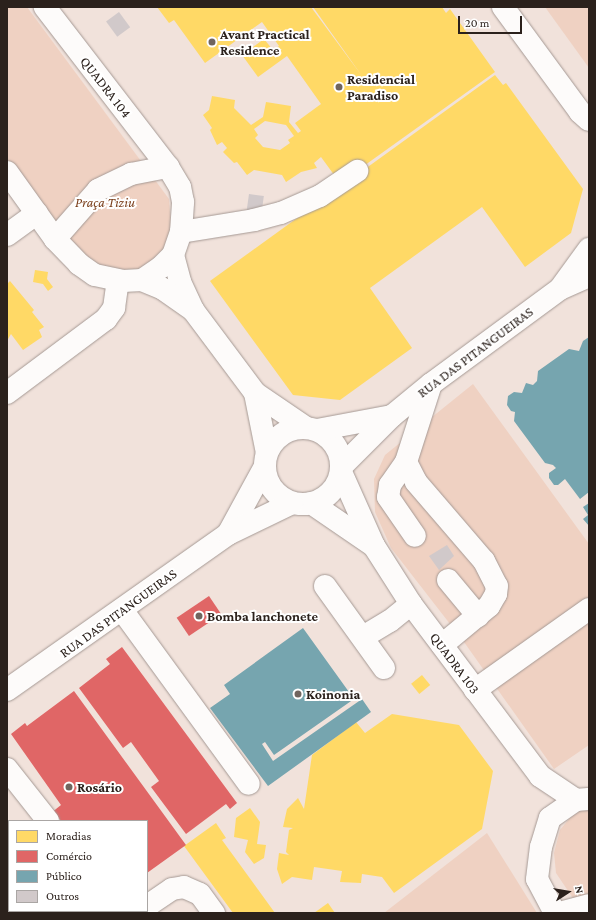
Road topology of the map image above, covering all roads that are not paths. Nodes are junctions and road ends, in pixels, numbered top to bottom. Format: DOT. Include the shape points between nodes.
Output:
graph roads {
  1 [pos="45,7"];
  2 [pos="503,7"];
  3 [pos="584,116"];
  4 [pos="589,137"];
  5 [pos="168,167"];
  6 [pos="357,171"];
  7 [pos="7,172"];
  8 [pos="37,213"];
  9 [pos="181,232"];
  10 [pos="7,235"];
  11 [pos="55,239"];
  12 [pos="589,249"];
  13 [pos="173,255"];
  14 [pos="589,276"];
  15 [pos="118,280"];
  16 [pos="142,280"];
  17 [pos="560,289"];
  18 [pos="193,310"];
  19 [pos="431,384"];
  20 [pos="7,393"];
  21 [pos="255,393"];
  22 [pos="392,416"];
  23 [pos="311,428"];
  24 [pos="266,459"];
  25 [pos="406,462"];
  26 [pos="341,469"];
  27 [pos="301,503"];
  28 [pos="228,534"];
  29 [pos="415,536"];
  30 [pos="374,546"];
  31 [pos="448,580"];
  32 [pos="325,586"];
  33 [pos="411,604"];
  34 [pos="122,610"];
  35 [pos="589,610"];
  36 [pos="478,616"];
  37 [pos="362,637"];
  38 [pos="442,645"];
  39 [pos="384,668"];
  40 [pos="7,690"];
  41 [pos="475,690"];
  42 [pos="7,769"];
  43 [pos="540,776"];
  44 [pos="249,784"];
  45 [pos="583,799"];
  46 [pos="550,818"];
  47 [pos="47,820"];
  48 [pos="148,905"];
  49 [pos="589,905"];
  50 [pos="214,913"];
  51 [pos="555,913"];
  52 [pos="560,913"];
  1 -- 5 [label="street, QUADRA 104"];
  2 -- 3 [label="street"];
  3 -- 4 [label="street"];
  5 -- 9 [label="street, QUADRA 104" via="180,187 183,202"];
  5 -- 11 [label="street" via="131,174 98,190"];
  6 -- 9 [label="street" via="320,196 281,213"];
  7 -- 8 [label="street"];
  8 -- 10 [label="street"];
  8 -- 11 [label="street"];
  9 -- 13 [label="street, QUADRA 104"];
  11 -- 15 [label="street" via="79,264 95,275"];
  12 -- 17 [label="street, RUA DAS PITANGUEIRAS"];
  13 -- 16 [label="street, QUADRA 104"];
  13 -- 18 [label="street" via="180,282"];
  14 -- 17 [label="street, RUA DAS PITANGUEIRAS"];
  15 -- 16 [label="street"];
  15 -- 20 [label="street" via="114,308 106,318"];
  16 -- 18 [label="street" via="163,289"];
  17 -- 19 [label="street, RUA DAS PITANGUEIRAS"];
  18 -- 21 [label="street"];
  19 -- 22 [label="street, RUA DAS PITANGUEIRAS"];
  19 -- 25 [label="street"];
  21 -- 23 [label="street"];
  21 -- 24 [label="street"];
  22 -- 23 [label="street, RUA DAS PITANGUEIRAS"];
  22 -- 26 [label="street, RUA DAS PITANGUEIRAS"];
  23 -- 24 [label="street" via="292,428 281,434"];
  23 -- 26 [label="street" via="327,436 336,445"];
  24 -- 27 [label="street" via="266,478 272,489"];
  24 -- 28 [label="street, RUA DAS PITANGUEIRAS"];
  25 -- 29 [label="street" via="390,485 388,497"];
  25 -- 36 [label="street" via="416,482 484,561 494,577 496,594 489,606"];
  26 -- 27 [label="street" via="334,488 327,496"];
  26 -- 30 [label="street, QUADRA 103"];
  27 -- 28 [label="street, RUA DAS PITANGUEIRAS"];
  27 -- 30 [label="street, QUADRA 103"];
  28 -- 34 [label="street, RUA DAS PITANGUEIRAS"];
  30 -- 33 [label="street, QUADRA 103"];
  31 -- 36 [label="street"];
  32 -- 37 [label="street"];
  33 -- 37 [label="street"];
  33 -- 38 [label="street, QUADRA 103"];
  34 -- 40 [label="street, RUA DAS PITANGUEIRAS"];
  34 -- 44 [label="street"];
  35 -- 41 [label="street"];
  36 -- 38 [label="street"];
  37 -- 39 [label="street"];
  38 -- 41 [label="street, QUADRA 103"];
  41 -- 43 [label="street, QUADRA 103"];
  42 -- 47 [label="street"];
  43 -- 45 [label="street, QUADRA 103"];
  43 -- 46 [label="street, QUADRA 103"];
  45 -- 46 [label="street, QUADRA 103"];
  46 -- 51 [label="street, QUADRA 103" via="538,859 538,879"];
  48 -- 50 [label="street" via="172,889 184,887 200,894"];
  49 -- 52 [label="street"];
}
